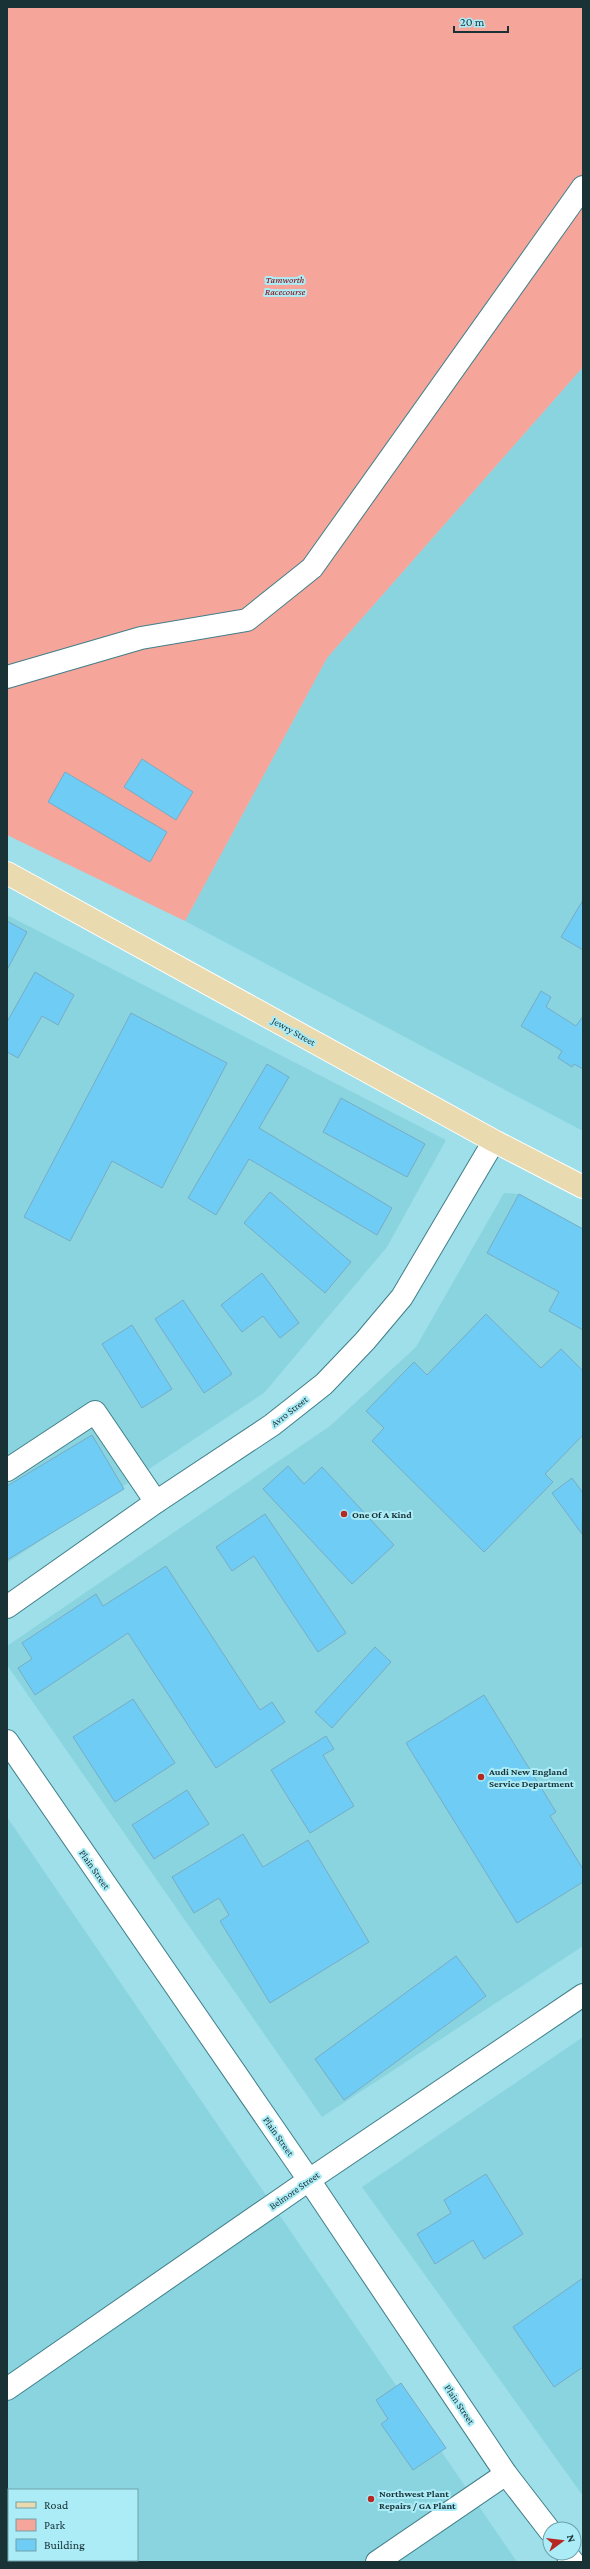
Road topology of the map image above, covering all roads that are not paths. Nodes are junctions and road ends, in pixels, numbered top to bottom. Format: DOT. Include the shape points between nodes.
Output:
graph roads {
  1 [pos="583,187"];
  2 [pos="7,677"];
  3 [pos="7,873"];
  4 [pos="494,1141"];
  5 [pos="583,1187"];
  6 [pos="7,1470"];
  7 [pos="156,1502"];
  8 [pos="7,1607"];
  9 [pos="7,1740"];
  10 [pos="583,1995"];
  11 [pos="309,2180"];
  12 [pos="7,2389"];
  13 [pos="506,2474"];
  14 [pos="542,2521"];
  15 [pos="377,2562"];
  1 -- 2 [label="street" via="312,568 247,620 141,638"];
  3 -- 4 [label="main road, Jewry Street"];
  4 -- 5 [label="main road, Jewry Street"];
  4 -- 7 [label="street, Avro Street" via="402,1297 365,1341 324,1384 272,1425"];
  6 -- 7 [label="street" via="95,1412"];
  7 -- 8 [label="street, Avro Street"];
  9 -- 11 [label="street, Plain Street"];
  10 -- 11 [label="street, Belmore Street"];
  11 -- 12 [label="street, Belmore Street"];
  11 -- 13 [label="street, Plain Street"];
  13 -- 14 [label="street, Plain Street"];
  13 -- 15 [label="street"];
}
